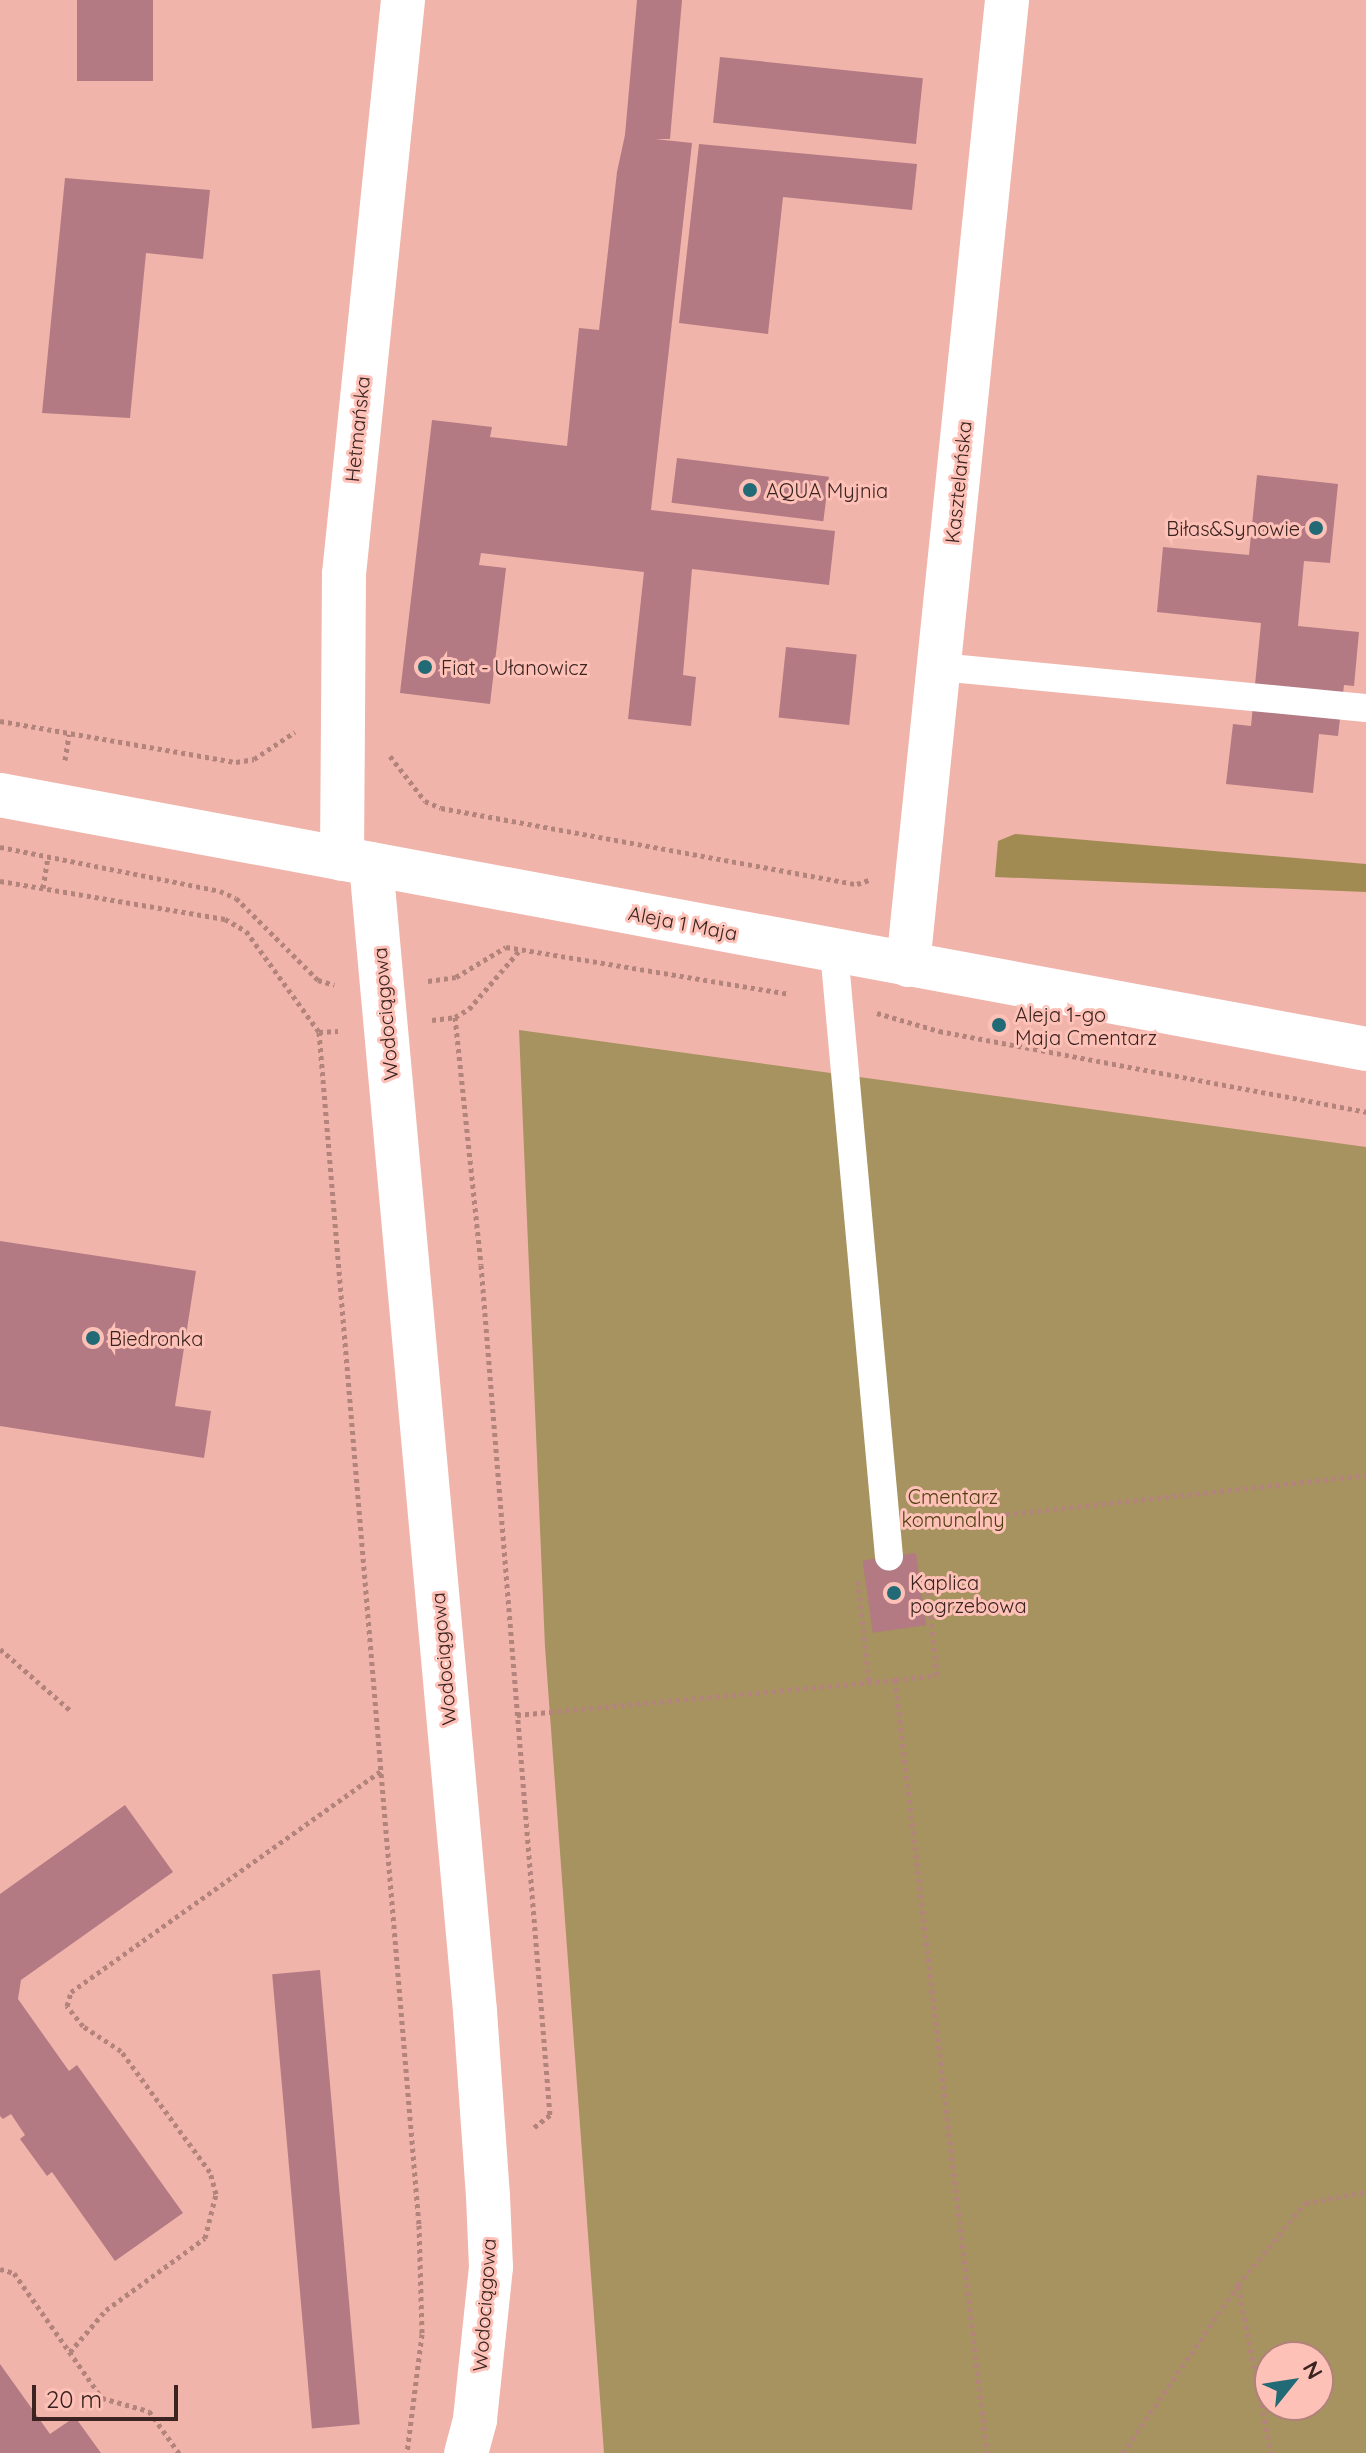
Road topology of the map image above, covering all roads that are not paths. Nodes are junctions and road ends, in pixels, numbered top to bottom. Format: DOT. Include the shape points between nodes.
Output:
graph roads {
  1 [pos="403,0"];
  2 [pos="1007,0"];
  3 [pos="940,667"];
  4 [pos="1366,708"];
  5 [pos="0,795"];
  6 [pos="356,861"];
  7 [pos="834,951"];
  8 [pos="908,965"];
  9 [pos="1366,1049"];
  10 [pos="889,1557"];
  11 [pos="466,2453"];
  1 -- 6 [label="street, Hetmańska" via="344,574"];
  2 -- 3 [label="street, Kasztelańska"];
  3 -- 4 [label="lane"];
  3 -- 8 [label="street, Kasztelańska"];
  5 -- 6 [label="street, Aleja 1 Maja"];
  6 -- 7 [label="street, Aleja 1 Maja"];
  6 -- 11 [label="street, Wodociągowa" via="382,983 488,2196 491,2267 475,2420"];
  7 -- 8 [label="street, Aleja 1 Maja"];
  7 -- 10 [label="lane"];
  8 -- 9 [label="street, Aleja 1 Maja"];
}
